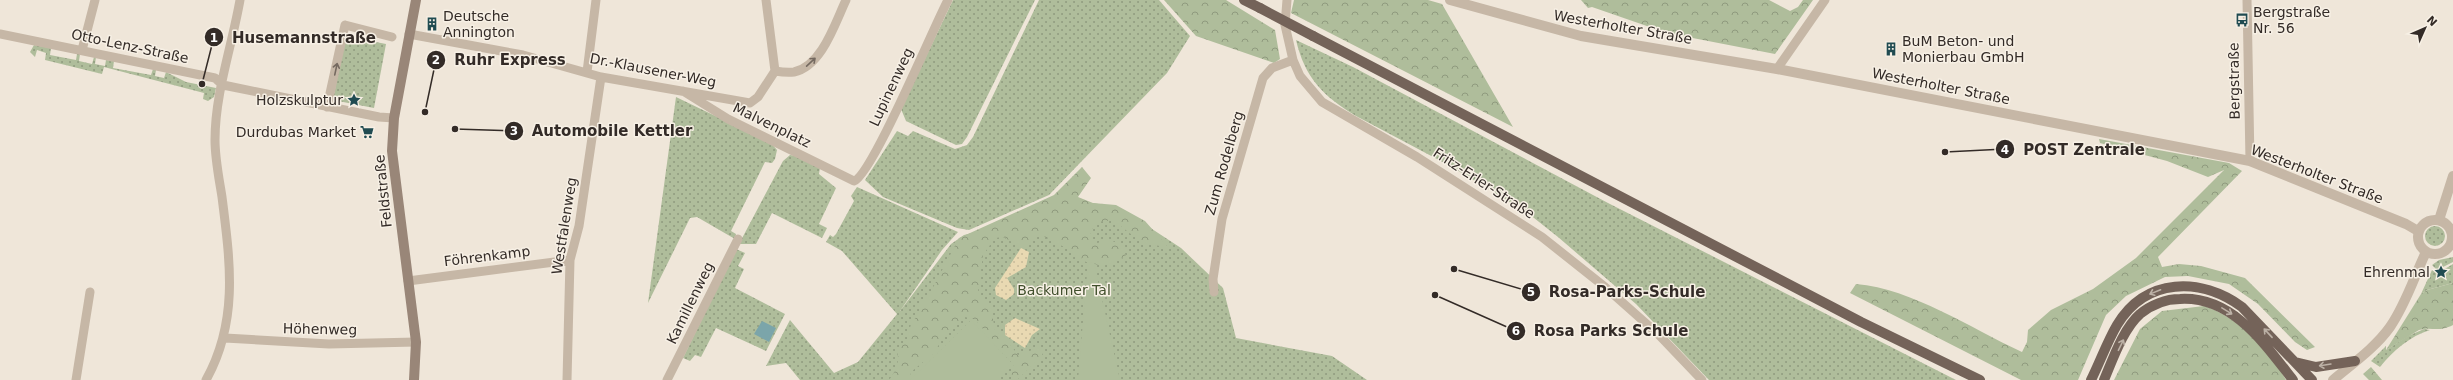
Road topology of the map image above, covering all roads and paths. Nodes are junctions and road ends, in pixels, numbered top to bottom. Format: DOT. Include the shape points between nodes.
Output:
graph roads {
  1 [pos="95,0"];
  2 [pos="240,0"];
  3 [pos="416,0"];
  4 [pos="596,0"];
  5 [pos="766,0"];
  6 [pos="846,0"];
  7 [pos="948,0"];
  8 [pos="1244,0"];
  9 [pos="1287,0"];
  10 [pos="1450,0"];
  11 [pos="1825,0"];
  12 [pos="2247,0"];
  13 [pos="0,34"];
  14 [pos="410,34"];
  15 [pos="392,37"];
  16 [pos="82,50"];
  17 [pos="1293,60"];
  18 [pos="1777,69"];
  19 [pos="775,71"];
  20 [pos="587,72"];
  21 [pos="601,77"];
  22 [pos="223,85"];
  23 [pos="680,89"];
  24 [pos="327,107"];
  25 [pos="394,118"];
  26 [pos="2250,161"];
  27 [pos="2453,176"];
  28 [pos="854,181"];
  29 [pos="2439,220"];
  30 [pos="2418,231"];
  31 [pos="738,239"];
  32 [pos="2452,241"];
  33 [pos="2426,252"];
  34 [pos="570,260"];
  35 [pos="408,281"];
  36 [pos="90,292"];
  37 [pos="1214,292"];
  38 [pos="225,338"];
  39 [pos="416,342"];
  40 [pos="2355,361"];
  41 [pos="2295,362"];
  42 [pos="76,380"];
  43 [pos="206,380"];
  44 [pos="414,380"];
  45 [pos="567,380"];
  46 [pos="667,380"];
  47 [pos="1702,380"];
  48 [pos="1980,380"];
  49 [pos="2091,380"];
  50 [pos="2104,380"];
  51 [pos="2293,380"];
  52 [pos="2312,380"];
  53 [pos="2333,380"];
  1 -- 16 [label="street"];
  2 -- 22 [label="street"];
  3 -- 14 [label="main road, Feldstraße"];
  4 -- 20 [label="street"];
  5 -- 19 [label="street"];
  19 -- 6 [label="street, one-way" via="794,72 810,63 825,42"];
  7 -- 28 [label="street, Lupinenweg" via="866,171"];
  8 -- 48 [label="main road, bridge" via="1861,322"];
  9 -- 17 [label="street, Fritz-Erler-Straße" via="1284,25"];
  10 -- 18 [label="street, Westerholter Straße" via="1581,36"];
  11 -- 18 [label="street"];
  12 -- 26 [label="street, Bergstraße"];
  13 -- 16 [label="street, Otto-Lenz-Straße"];
  14 -- 20 [label="street, Dr.-Klausener-Weg" via="523,55"];
  14 -- 25 [label="main road, Feldstraße"];
  24 -- 15 [label="street, one-way" via="345,26"];
  16 -- 22 [label="street, Otto-Lenz-Straße" via="215,78"];
  17 -- 37 [label="street, Zum Rodelberg" via="1272,68 1263,78 1222,219 1213,279"];
  17 -- 47 [label="street, Fritz-Erler-Straße" via="1300,76 1322,102 1417,157 1564,253 1658,334"];
  18 -- 26 [label="street, Westerholter Straße"];
  19 -- 23 [label="street, Dr.-Klausener-Weg" via="758,97 750,103"];
  20 -- 21 [label="street, Dr.-Klausener-Weg"];
  21 -- 23 [label="street, Dr.-Klausener-Weg"];
  21 -- 34 [label="street, Westfalenweg" via="579,226"];
  22 -- 24 [label="street, Otto-Lenz-Straße"];
  22 -- 38 [label="street" via="217,111 215,140 231,281"];
  23 -- 28 [label="street, Malvenplatz" via="728,119"];
  24 -- 25 [label="street, Otto-Lenz-Straße"];
  25 -- 35 [label="main road, Feldstraße" via="392,151"];
  26 -- 30 [label="street, Westerholter Straße"];
  27 -- 29 [label="street"];
  29 -- 30 [label="street" via="2429,220"];
  29 -- 32 [label="street" via="2448,225"];
  30 -- 33 [label="street" via="2420,245"];
  31 -- 46 [label="street, Kamillenweg"];
  32 -- 33 [label="street" via="2444,251 2432,254"];
  33 -- 40 [label="street" via="2406,299 2389,328"];
  34 -- 35 [label="street, Föhrenkamp"];
  34 -- 45 [label="street, Westfalenweg"];
  35 -- 39 [label="main road, Feldstraße"];
  36 -- 42 [label="street"];
  38 -- 39 [label="street, Höhenweg" via="329,344"];
  38 -- 43 [label="street"];
  39 -- 44 [label="main road, Feldstraße"];
  40 -- 41 [label="main road, one-way" via="2316,367"];
  40 -- 53 [label="street"];
  41 -- 49 [label="main road, one-way" via="2256,320 2230,298 2208,289 2176,287 2158,290 2132,307 2117,324"];
  41 -- 52 [label="main road"];
  50 -- 51 [label="main road, one-way" via="2127,331 2140,314 2156,304 2173,299 2193,298 2224,309 2239,318"];
}
